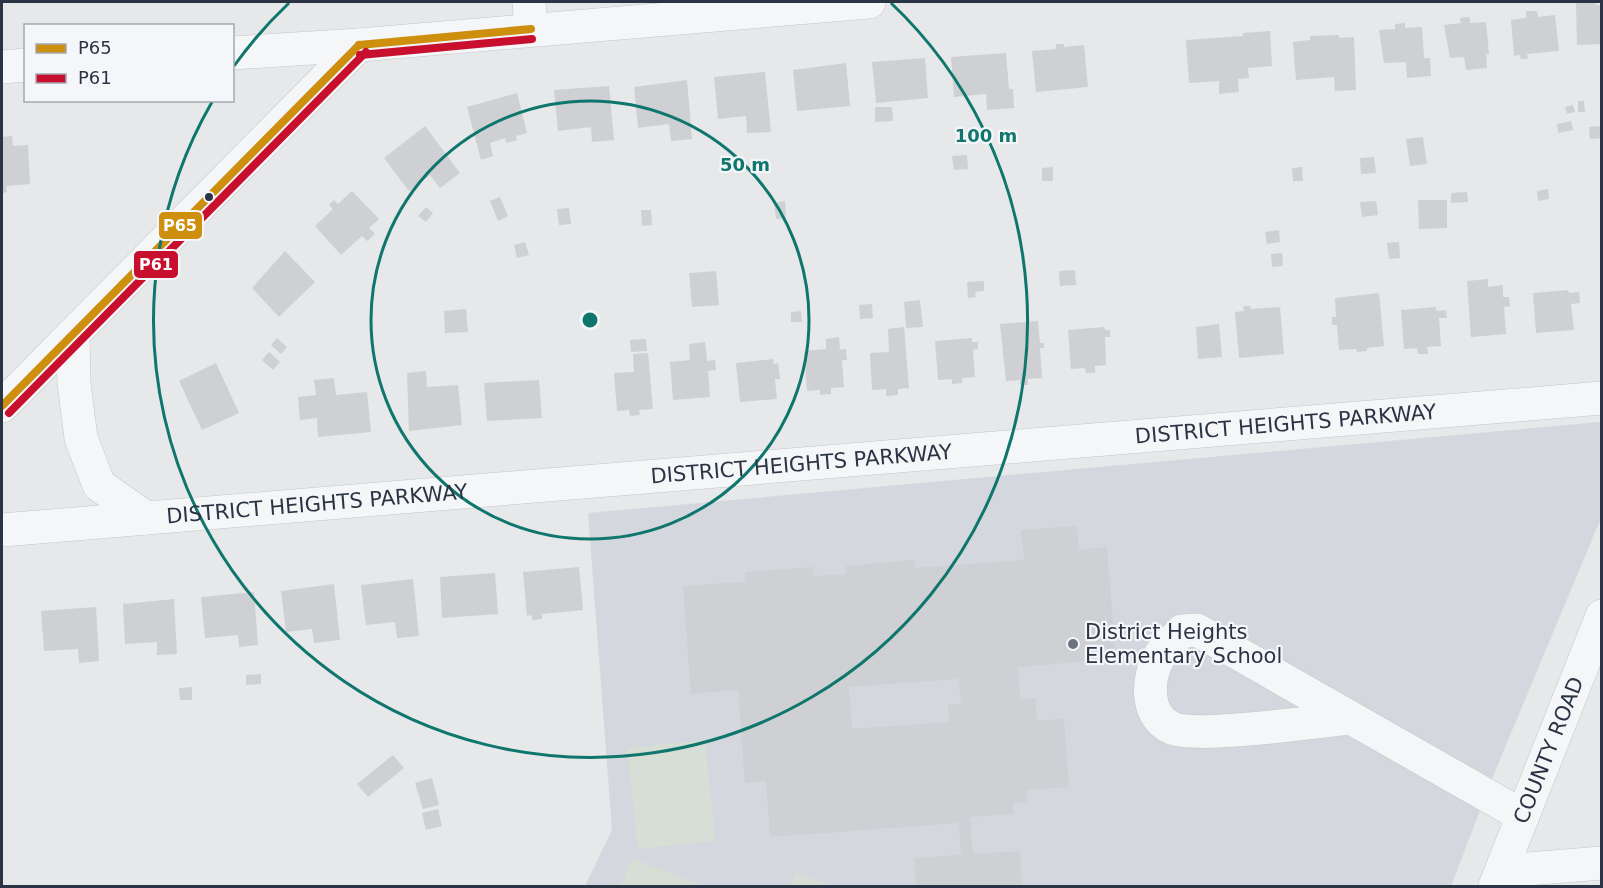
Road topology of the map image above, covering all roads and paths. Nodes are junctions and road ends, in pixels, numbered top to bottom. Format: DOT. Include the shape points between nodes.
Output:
graph roads {
  1 [pos="868,2"];
  2 [pos="530,15"];
  3 [pos="359,45"];
  4 [pos="234,53"];
  5 [pos="24,66"];
  6 [pos="2,67"];
  7 [pos="73,334"];
  8 [pos="1602,398"];
  9 [pos="2,406"];
  10 [pos="146,518"];
  11 [pos="2,530"];
  12 [pos="1601,619"];
  13 [pos="1351,718"];
  14 [pos="1523,816"];
  15 [pos="1602,863"];
  16 [pos="1498,879"];
  1 -- 2 [label="street"];
  2 -- 3 [label="street"];
  3 -- 4 [label="street"];
  3 -- 7 [label="street"];
  5 -- 6 [label="street"];
  7 -- 9 [label="street"];
  7 -- 10 [label="street" via="81,438 99,485"];
  8 -- 10 [label="street, DISTRICT HEIGHTS PARKWAY"];
  10 -- 11 [label="street, DISTRICT HEIGHTS PARKWAY"];
  12 -- 14 [label="street, COUNTY ROAD"];
  13 -- 13 [label="street" via="1197,630 1182,631 1160,655 1151,681 1149,698 1157,717 1172,728 1235,729"];
  13 -- 14 [label="street"];
  14 -- 16 [label="street, COUNTY ROAD"];
  15 -- 16 [label="street"];
}
